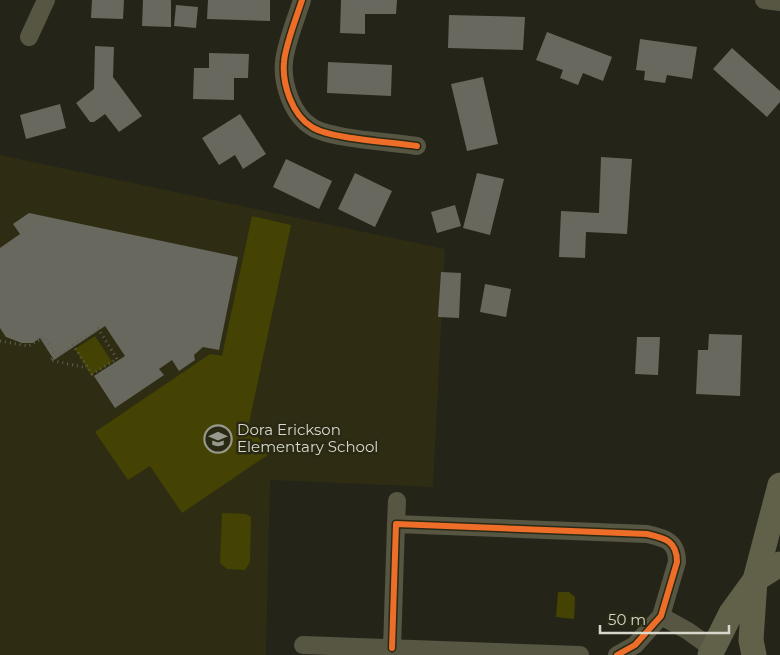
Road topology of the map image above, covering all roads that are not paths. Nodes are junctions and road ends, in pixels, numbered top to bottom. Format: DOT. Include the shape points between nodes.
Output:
graph roads {
  1 [pos="46,0"];
  2 [pos="302,0"];
  3 [pos="764,0"];
  4 [pos="780,2"];
  5 [pos="29,37"];
  6 [pos="417,146"];
  7 [pos="780,485"];
  8 [pos="397,501"];
  9 [pos="396,524"];
  10 [pos="780,564"];
  11 [pos="755,580"];
  12 [pos="661,616"];
  13 [pos="303,645"];
  14 [pos="392,648"];
  15 [pos="712,652"];
  16 [pos="580,655"];
  17 [pos="617,655"];
  18 [pos="754,655"];
  1 -- 5 [label="street"];
  2 -- 6 [label="street" via="284,62 285,81 292,104 303,118 312,127 328,134"];
  3 -- 4 [label="street"];
  7 -- 11 [label="main road"];
  8 -- 9 [label="street"];
  9 -- 12 [label="street" via="661,537 674,546 677,553"];
  9 -- 14 [label="street"];
  10 -- 11 [label="main road"];
  11 -- 15 [label="main road" via="731,613"];
  11 -- 18 [label="main road" via="751,640"];
  12 -- 15 [label="street" via="688,631"];
  12 -- 17 [label="street" via="635,645"];
  13 -- 14 [label="street"];
  14 -- 16 [label="street"];
}
